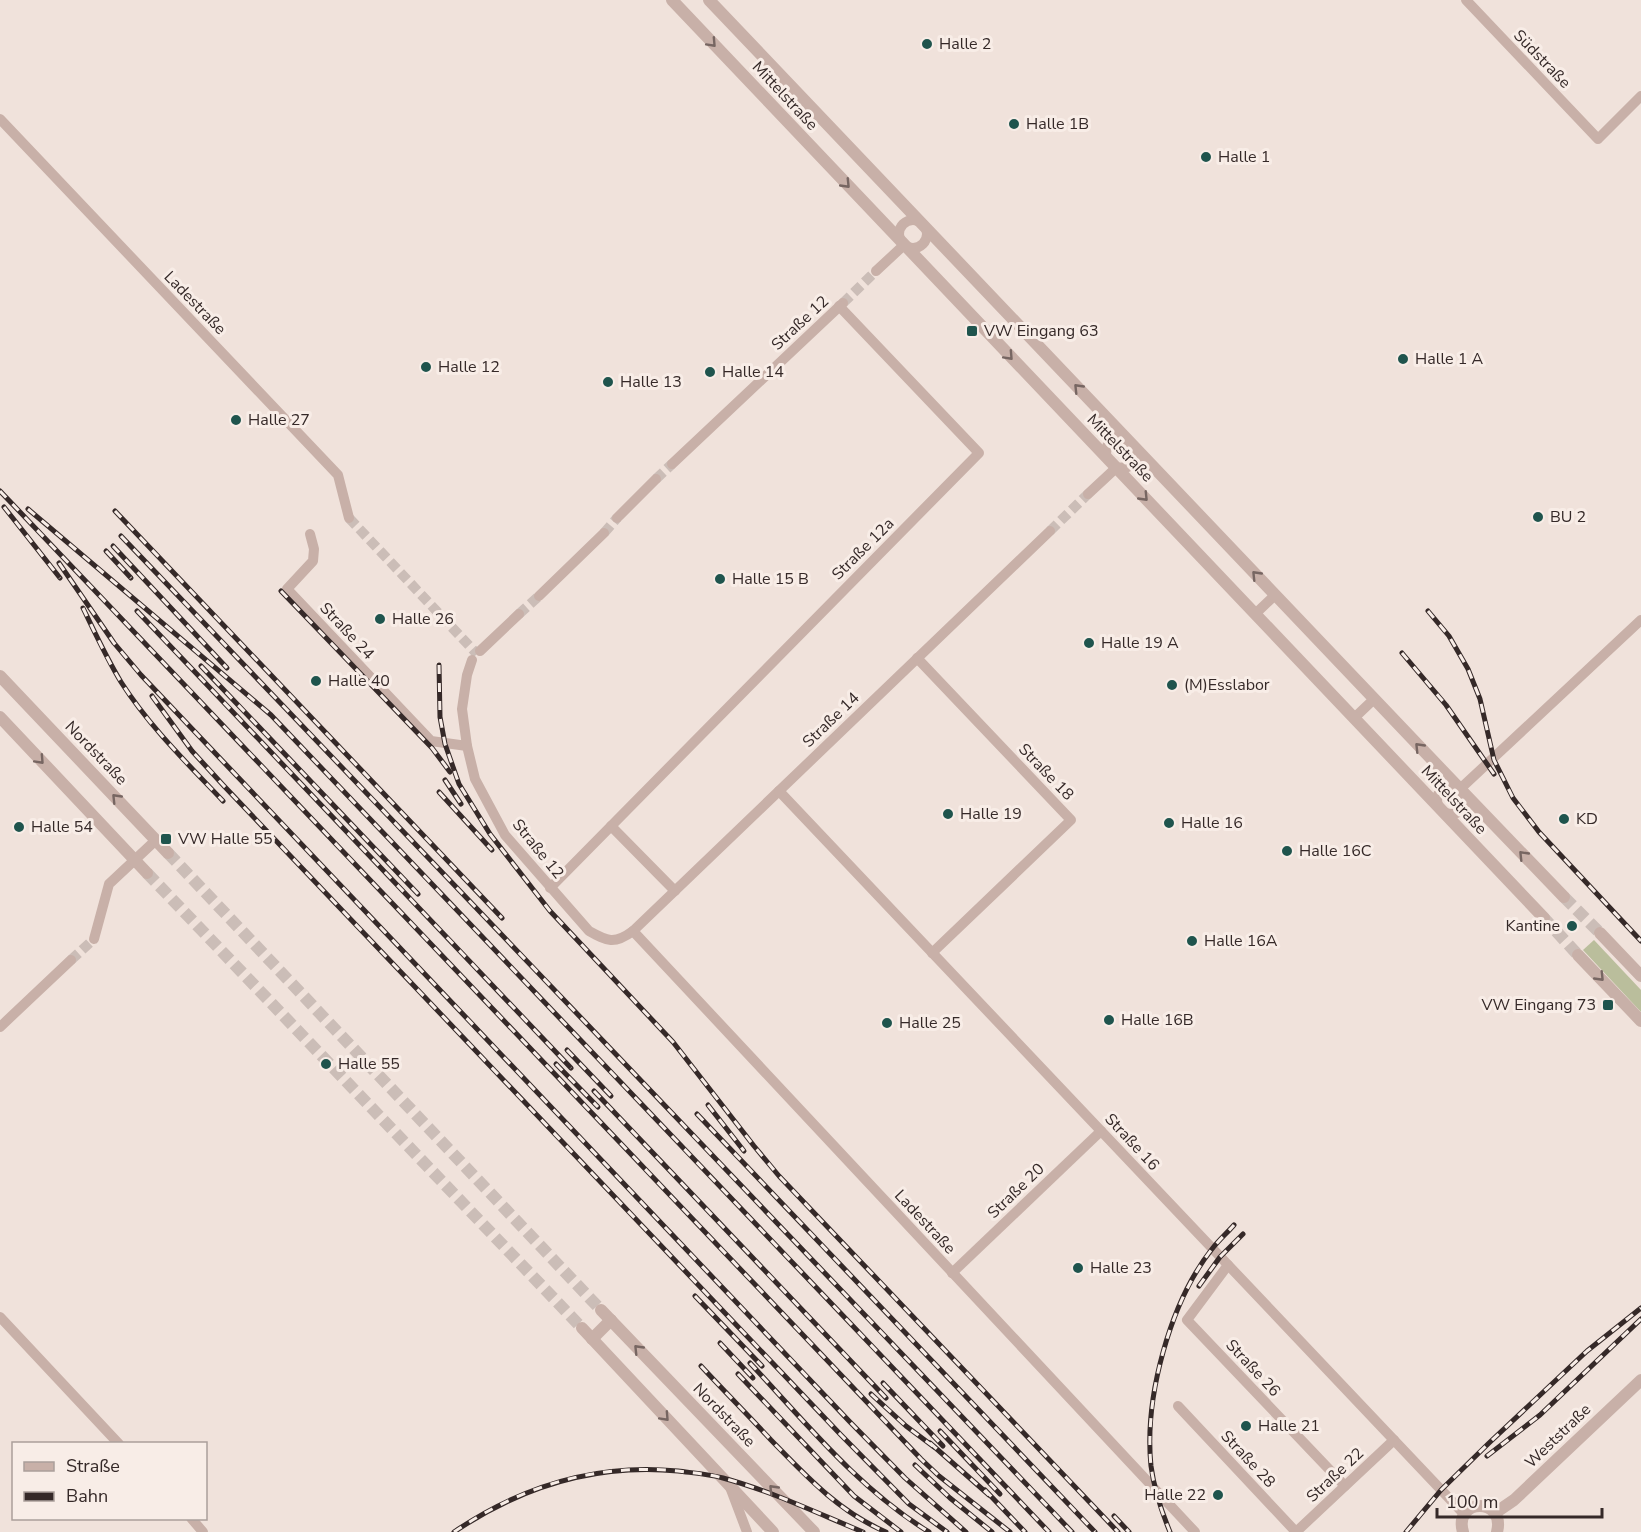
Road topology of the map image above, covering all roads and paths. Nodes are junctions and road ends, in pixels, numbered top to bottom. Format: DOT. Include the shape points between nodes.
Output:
graph roads {
  1 [pos="672,0"];
  2 [pos="710,0"];
  3 [pos="1466,0"];
  4 [pos="1641,96"];
  5 [pos="0,119"];
  6 [pos="924,226"];
  7 [pos="904,245"];
  8 [pos="876,272"];
  9 [pos="841,305"];
  10 [pos="1125,438"];
  11 [pos="1135,448"];
  12 [pos="1106,457"];
  13 [pos="672,464"];
  14 [pos="1116,468"];
  15 [pos="656,479"];
  16 [pos="1088,494"];
  17 [pos="349,518"];
  18 [pos="618,518"];
  19 [pos="1050,531"];
  20 [pos="604,533"];
  21 [pos="310,534"];
  22 [pos="1275,595"];
  23 [pos="539,596"];
  24 [pos="519,614"];
  25 [pos="1256,614"];
  26 [pos="1641,620"];
  27 [pos="480,651"];
  28 [pos="917,658"];
  29 [pos="472,660"];
  30 [pos="0,676"];
  31 [pos="1374,699"];
  32 [pos="0,717"];
  33 [pos="1354,718"];
  34 [pos="467,746"];
  35 [pos="1460,789"];
  36 [pos="779,791"];
  37 [pos="1442,810"];
  38 [pos="611,826"];
  39 [pos="156,840"];
  40 [pos="168,853"];
  41 [pos="135,860"];
  42 [pos="147,873"];
  43 [pos="550,888"];
  44 [pos="675,891"];
  45 [pos="1564,897"];
  46 [pos="1544,918"];
  47 [pos="633,932"];
  48 [pos="1600,933"];
  49 [pos="94,939"];
  50 [pos="932,953"];
  51 [pos="1578,955"];
  52 [pos="71,960"];
  53 [pos="1641,976"];
  54 [pos="1641,1021"];
  55 [pos="0,1027"];
  56 [pos="1101,1131"];
  57 [pos="1228,1265"];
  58 [pos="952,1273"];
  59 [pos="601,1310"];
  60 [pos="0,1317"];
  61 [pos="611,1320"];
  62 [pos="582,1328"];
  63 [pos="592,1339"];
  64 [pos="1641,1380"];
  65 [pos="1178,1406"];
  66 [pos="1394,1440"];
  67 [pos="119,1442"];
  68 [pos="1345,1486"];
  69 [pos="730,1487"];
  70 [pos="1495,1513"];
  71 [pos="1464,1514"];
  72 [pos="192,1520"];
  73 [pos="203,1532"];
  74 [pos="747,1532"];
  75 [pos="773,1532"];
  76 [pos="814,1532"];
  77 [pos="1195,1532"];
  78 [pos="1296,1532"];
  79 [pos="1463,1532"];
  80 [pos="1497,1532"];
  1 -- 7 [label="street, Mittelstraße, one-way"];
  2 -- 6 [label="street, Mittelstraße"];
  3 -- 4 [label="street, Südstraße" via="1598,139"];
  5 -- 17 [label="street, Ladestraße" via="338,475"];
  6 -- 7 [label="street" via="927,236 922,246 914,249"];
  6 -- 7 [label="street" via="915,220 903,224 898,234"];
  10 -- 6 [label="street, Mittelstraße, one-way"];
  7 -- 8 [label="street"];
  7 -- 12 [label="street, Mittelstraße, one-way"];
  9 -- 13 [label="street, Straße 12"];
  9 -- 38 [label="street, Straße 12a" via="980,453"];
  10 -- 11 [label="street, Mittelstraße"];
  10 -- 12 [label="street" via="1111,439 1106,445"];
  11 -- 14 [label="street" via="1135,460 1128,467"];
  22 -- 11 [label="street, Mittelstraße, one-way"];
  12 -- 14 [label="street, Mittelstraße"];
  14 -- 16 [label="street"];
  14 -- 25 [label="street, Mittelstraße, one-way"];
  15 -- 18 [label="street"];
  19 -- 28 [label="street, Straße 14"];
  20 -- 23 [label="street"];
  21 -- 34 [label="street, Straße 24" via="313,561 287,589 431,741"];
  22 -- 25 [label="street"];
  22 -- 31 [label="street, Mittelstraße"];
  24 -- 27 [label="street"];
  25 -- 33 [label="street, Mittelstraße"];
  26 -- 35 [label="street"];
  28 -- 36 [label="street, Straße 14"];
  28 -- 50 [label="street, Straße 18" via="1071,820"];
  29 -- 34 [label="street, Straße 12" via="462,710"];
  39 -- 30 [label="street, Nordstraße, one-way"];
  31 -- 33 [label="street"];
  35 -- 31 [label="street, Mittelstraße, one-way"];
  32 -- 41 [label="street, one-way"];
  33 -- 37 [label="street, Mittelstraße"];
  34 -- 43 [label="street, Straße 12" via="476,779 505,835"];
  35 -- 37 [label="street" via="1451,786 1441,790 1437,800"];
  35 -- 37 [label="street" via="1464,801 1460,810 1450,814"];
  45 -- 35 [label="street, Mittelstraße, one-way"];
  36 -- 44 [label="street, Straße 14"];
  36 -- 50 [label="street, Straße 16"];
  37 -- 46 [label="street, Mittelstraße"];
  38 -- 43 [label="street, Straße 12a"];
  38 -- 44 [label="street"];
  39 -- 40 [label="street, Nordstraße"];
  39 -- 41 [label="street"];
  41 -- 42 [label="street"];
  41 -- 49 [label="street" via="109,885"];
  43 -- 47 [label="street, Straße 12" via="588,931 607,941 622,939"];
  44 -- 47 [label="street, Straße 14"];
  47 -- 58 [label="street, Ladestraße"];
  48 -- 53 [label="street"];
  50 -- 56 [label="street, Straße 16"];
  51 -- 54 [label="street, one-way"];
  52 -- 55 [label="street"];
  56 -- 57 [label="street, Straße 16"];
  56 -- 58 [label="street, Straße 20"];
  57 -- 66 [label="street, Straße 16"];
  57 -- 68 [label="street, Straße 26" via="1187,1320"];
  58 -- 77 [label="street, Ladestraße"];
  59 -- 61 [label="street, Nordstraße"];
  60 -- 67 [label="street"];
  61 -- 63 [label="street"];
  76 -- 61 [label="street, Nordstraße, one-way"];
  62 -- 63 [label="street"];
  63 -- 69 [label="street, one-way"];
  64 -- 70 [label="street, Weststraße" via="1514,1500"];
  65 -- 78 [label="street, Straße 28"];
  66 -- 68 [label="street, Straße 22"];
  66 -- 71 [label="street, Straße 16"];
  68 -- 78 [label="street, Straße 22"];
  69 -- 74 [label="street"];
  69 -- 75 [label="street"];
  70 -- 71 [label="street" via="1479,1506"];
  70 -- 80 [label="street"];
  71 -- 79 [label="street"];
  72 -- 73 [label="street"];
}
